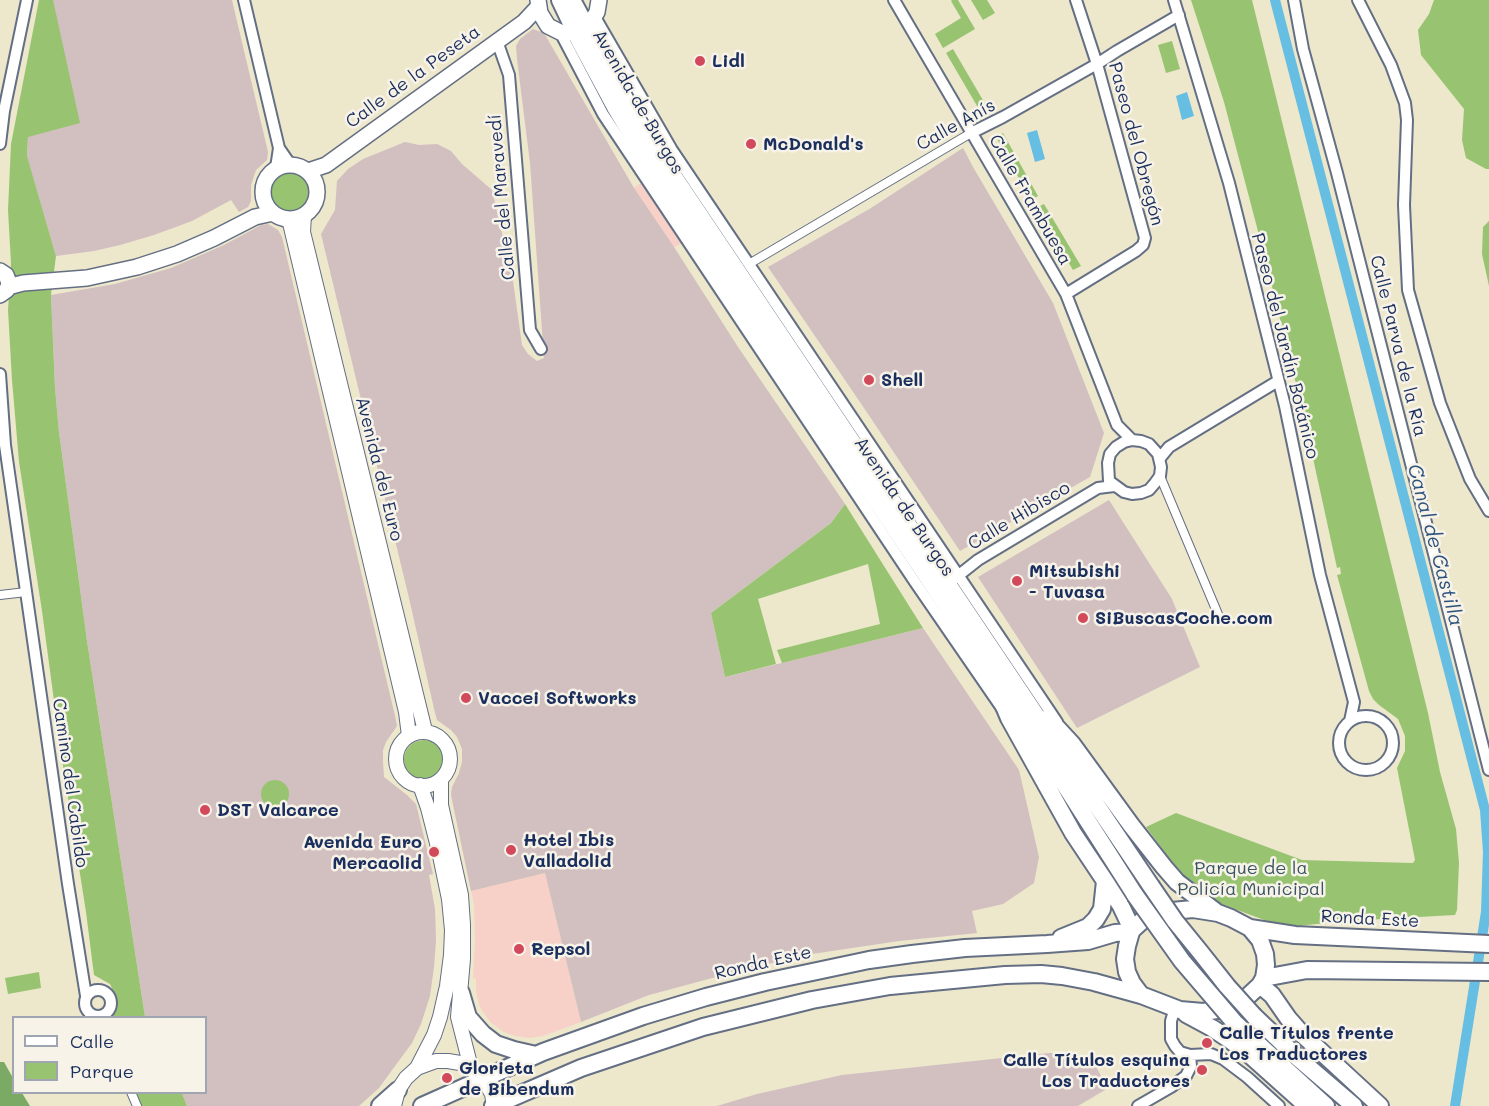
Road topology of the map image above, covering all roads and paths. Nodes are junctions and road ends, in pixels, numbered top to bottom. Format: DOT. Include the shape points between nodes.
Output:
graph roads {
  1 [pos="27,0"];
  2 [pos="244,0"];
  3 [pos="560,0"];
  4 [pos="572,0"];
  5 [pos="599,0"];
  6 [pos="894,0"];
  7 [pos="1076,0"];
  8 [pos="1174,0"];
  9 [pos="1294,0"];
  10 [pos="1358,0"];
  11 [pos="540,9"];
  12 [pos="1179,15"];
  13 [pos="579,27"];
  14 [pos="497,41"];
  15 [pos="1097,64"];
  16 [pos="649,111"];
  17 [pos="971,133"];
  18 [pos="616,134"];
  19 [pos="0,144"];
  20 [pos="646,160"];
  21 [pos="665,164"];
  22 [pos="283,166"];
  23 [pos="312,176"];
  24 [pos="269,208"];
  25 [pos="296,217"];
  26 [pos="717,217"];
  27 [pos="684,234"];
  28 [pos="710,242"];
  29 [pos="735,267"];
  30 [pos="758,278"];
  31 [pos="6,279"];
  32 [pos="720,291"];
  33 [pos="1066,294"];
  34 [pos="752,339"];
  35 [pos="541,349"];
  36 [pos="0,374"];
  37 [pos="1278,381"];
  38 [pos="799,386"];
  39 [pos="1117,425"];
  40 [pos="827,428"];
  41 [pos="1132,440"];
  42 [pos="870,443"];
  43 [pos="1116,447"];
  44 [pos="1157,454"];
  45 [pos="1108,472"];
  46 [pos="1160,476"];
  47 [pos="851,486"];
  48 [pos="1114,486"];
  49 [pos="1098,488"];
  50 [pos="887,494"];
  51 [pos="1489,511"];
  52 [pos="915,582"];
  53 [pos="948,583"];
  54 [pos="26,592"];
  55 [pos="0,595"];
  56 [pos="1220,620"];
  57 [pos="987,665"];
  58 [pos="1008,672"];
  59 [pos="1354,702"];
  60 [pos="1368,716"];
  61 [pos="1009,718"];
  62 [pos="1350,721"];
  63 [pos="425,731"];
  64 [pos="409,735"];
  65 [pos="1072,744"];
  66 [pos="1489,770"];
  67 [pos="441,779"];
  68 [pos="420,785"];
  69 [pos="1105,881"];
  70 [pos="1218,913"];
  71 [pos="1250,928"];
  72 [pos="1132,930"];
  73 [pos="1047,944"];
  74 [pos="1489,944"];
  75 [pos="1489,972"];
  76 [pos="84,978"];
  77 [pos="1262,982"];
  78 [pos="99,990"];
  79 [pos="460,993"];
  80 [pos="1141,994"];
  81 [pos="86,996"];
  82 [pos="1177,1009"];
  83 [pos="96,1016"];
  84 [pos="536,1055"];
  85 [pos="1190,1055"];
  86 [pos="417,1068"];
  87 [pos="477,1073"];
  88 [pos="539,1087"];
  89 [pos="396,1098"];
  90 [pos="380,1106"];
  91 [pos="422,1106"];
  92 [pos="494,1106"];
  93 [pos="520,1106"];
  94 [pos="1138,1106"];
  95 [pos="1279,1106"];
  96 [pos="1307,1106"];
  97 [pos="1326,1106"];
  98 [pos="1354,1106"];
  99 [pos="1380,1106"];
  1 -- 19 [label="street"];
  2 -- 22 [label="street"];
  3 -- 13 [label="highway, Avenida de Burgos"];
  4 -- 13 [label="highway, Avenida de Burgos"];
  5 -- 13 [label="main road" via="598,7"];
  6 -- 17 [label="street, Calle Frambuesa"];
  7 -- 15 [label="street, Paseo del Obregón"];
  8 -- 12 [label="street, Paseo del Jardín Botánico"];
  9 -- 66 [label="street, Calle Parva de la Ría"];
  10 -- 51 [label="street" via="1391,65 1405,103 1408,290 1440,403 1470,479"];
  11 -- 13 [label="main road" via="553,29"];
  11 -- 14 [label="main road, Calle de la Peseta"];
  12 -- 15 [label="street, Calle Anís"];
  12 -- 37 [label="street, Paseo del Jardín Botánico" via="1229,183"];
  13 -- 16 [label="street, Avenida de Burgos"];
  13 -- 18 [label="street, Avenida de Burgos" via="603,114"];
  13 -- 20 [label="highway, Avenida de Burgos" via="615,107"];
  13 -- 21 [label="highway, Avenida de Burgos"];
  14 -- 23 [label="main road, Calle de la Peseta"];
  14 -- 35 [label="street, Calle del Maravedí" via="509,75 530,330"];
  15 -- 17 [label="street, Calle Anís"];
  15 -- 33 [label="street, Paseo del Obregón" via="1145,238 1136,251"];
  16 -- 21 [label="street" via="649,122"];
  16 -- 26 [label="street, Avenida de Burgos"];
  17 -- 29 [label="street, Calle Anís"];
  17 -- 33 [label="street, Calle Frambuesa"];
  18 -- 20 [label="street"];
  18 -- 27 [label="street, Avenida de Burgos"];
  20 -- 28 [label="highway, Avenida de Burgos"];
  21 -- 28 [label="highway, Avenida de Burgos"];
  22 -- 23 [label="main road" via="299,166"];
  22 -- 24 [label="main road" via="269,174 265,182 263,192"];
  23 -- 25 [label="main road" via="316,198 312,207"];
  24 -- 25 [label="main road" via="281,217"];
  24 -- 31 [label="main road" via="214,238 137,267 87,278"];
  25 -- 63 [label="street, Avenida del Euro" via="303,232"];
  25 -- 64 [label="street, Avenida del Euro"];
  26 -- 28 [label="street" via="719,231"];
  26 -- 29 [label="street, Avenida de Burgos"];
  27 -- 28 [label="street" via="695,243"];
  27 -- 32 [label="street, Avenida de Burgos"];
  28 -- 29 [label="highway, Avenida de Burgos"];
  29 -- 30 [label="street, Avenida de Burgos"];
  29 -- 30 [label="street" via="744,266"];
  29 -- 32 [label="street" via="717,277"];
  29 -- 38 [label="highway, Avenida de Burgos"];
  29 -- 50 [label="highway, Avenida de Burgos"];
  30 -- 42 [label="street, Avenida de Burgos"];
  32 -- 34 [label="street, Avenida de Burgos"];
  33 -- 39 [label="street, Calle Frambuesa"];
  34 -- 38 [label="street"];
  34 -- 47 [label="street, Avenida de Burgos"];
  36 -- 54 [label="street, Camino del Cabildo" via="5,445"];
  37 -- 44 [label="street"];
  37 -- 59 [label="street, Paseo del Jardín Botánico" via="1320,575"];
  38 -- 40 [label="highway, Avenida de Burgos"];
  39 -- 41 [label="street, Calle Frambuesa"];
  39 -- 43 [label="street, Calle Frambuesa"];
  40 -- 47 [label="street"];
  40 -- 53 [label="highway, Avenida de Burgos"];
  41 -- 43 [label="street"];
  41 -- 44 [label="street" via="1149,444"];
  42 -- 50 [label="street"];
  42 -- 53 [label="street, Avenida de Burgos"];
  43 -- 45 [label="street" via="1110,454"];
  44 -- 46 [label="street"];
  45 -- 48 [label="street"];
  45 -- 49 [label="street, Calle Hibisco"];
  46 -- 48 [label="street" via="1141,493 1124,492"];
  46 -- 56 [label="street"];
  47 -- 52 [label="street, Avenida de Burgos"];
  48 -- 49 [label="street, Calle Hibisco"];
  49 -- 53 [label="street, Calle Hibisco" via="978,560"];
  50 -- 53 [label="highway, Avenida de Burgos"];
  52 -- 53 [label="street" via="931,595"];
  52 -- 61 [label="street, Avenida de Burgos"];
  53 -- 57 [label="highway, Avenida de Burgos"];
  53 -- 58 [label="highway, Avenida de Burgos"];
  53 -- 65 [label="street, Avenida de Burgos"];
  54 -- 55 [label="street"];
  54 -- 76 [label="street, Camino del Cabildo"];
  57 -- 61 [label="highway"];
  57 -- 97 [label="highway, Avenida de Burgos, bridge" via="1182,961 1235,1023"];
  58 -- 65 [label="highway"];
  58 -- 98 [label="highway, Avenida de Burgos, bridge" via="1175,921 1220,978 1254,1016"];
  59 -- 60 [label="street"];
  59 -- 62 [label="street, Paseo del Jardín Botánico"];
  60 -- 62 [label="street"];
  60 -- 62 [label="street" via="1384,722 1393,746 1386,762 1370,770 1351,767 1340,752 1340,734"];
  61 -- 69 [label="highway" via="1073,833"];
  63 -- 64 [label="street"];
  63 -- 67 [label="street" via="439,737 449,751 450,765"];
  64 -- 68 [label="street" via="399,748 398,768 407,780"];
  65 -- 70 [label="highway" via="1164,867"];
  67 -- 68 [label="street"];
  67 -- 79 [label="street" via="441,805 461,895"];
  68 -- 86 [label="street" via="439,851 452,938 440,1017"];
  69 -- 72 [label="highway"];
  69 -- 73 [label="highway" via="1102,909 1096,919 1088,927"];
  70 -- 71 [label="highway, Ronda Este"];
  70 -- 72 [label="highway, Ronda Este" via="1193,909 1161,912 1144,919"];
  71 -- 74 [label="highway, Ronda Este" via="1295,935"];
  71 -- 77 [label="highway" via="1265,954"];
  72 -- 73 [label="highway, Ronda Este"];
  72 -- 80 [label="highway" via="1125,959 1132,983"];
  73 -- 84 [label="highway, Ronda Este" via="965,948 799,974 706,996"];
  75 -- 77 [label="highway" via="1308,969"];
  76 -- 78 [label="street"];
  76 -- 81 [label="street, Camino del Cabildo"];
  77 -- 82 [label="highway" via="1234,1005 1203,1012"];
  77 -- 99 [label="highway" via="1302,1034"];
  78 -- 81 [label="street"];
  78 -- 83 [label="street" via="110,1001 109,1009"];
  79 -- 84 [label="highway" via="468,1017 483,1034 496,1044"];
  79 -- 87 [label="street" via="458,1017"];
  80 -- 82 [label="highway"];
  80 -- 88 [label="highway" via="1041,974 890,986 812,1000 703,1027 581,1068"];
  81 -- 83 [label="street" via="86,1008"];
  82 -- 85 [label="street" via="1171,1020 1171,1039 1180,1052"];
  82 -- 96 [label="highway" via="1230,1040"];
  84 -- 87 [label="highway, Ronda Este"];
  85 -- 94 [label="street" via="1191,1066 1186,1076"];
  85 -- 95 [label="street" via="1211,1054 1223,1059"];
  86 -- 87 [label="street" via="448,1061"];
  86 -- 89 [label="street" via="406,1078"];
  87 -- 91 [label="highway, Ronda Este"];
  87 -- 92 [label="street" via="492,1094"];
  88 -- 92 [label="highway"];
  88 -- 93 [label="highway"];
  89 -- 90 [label="highway"];
}
